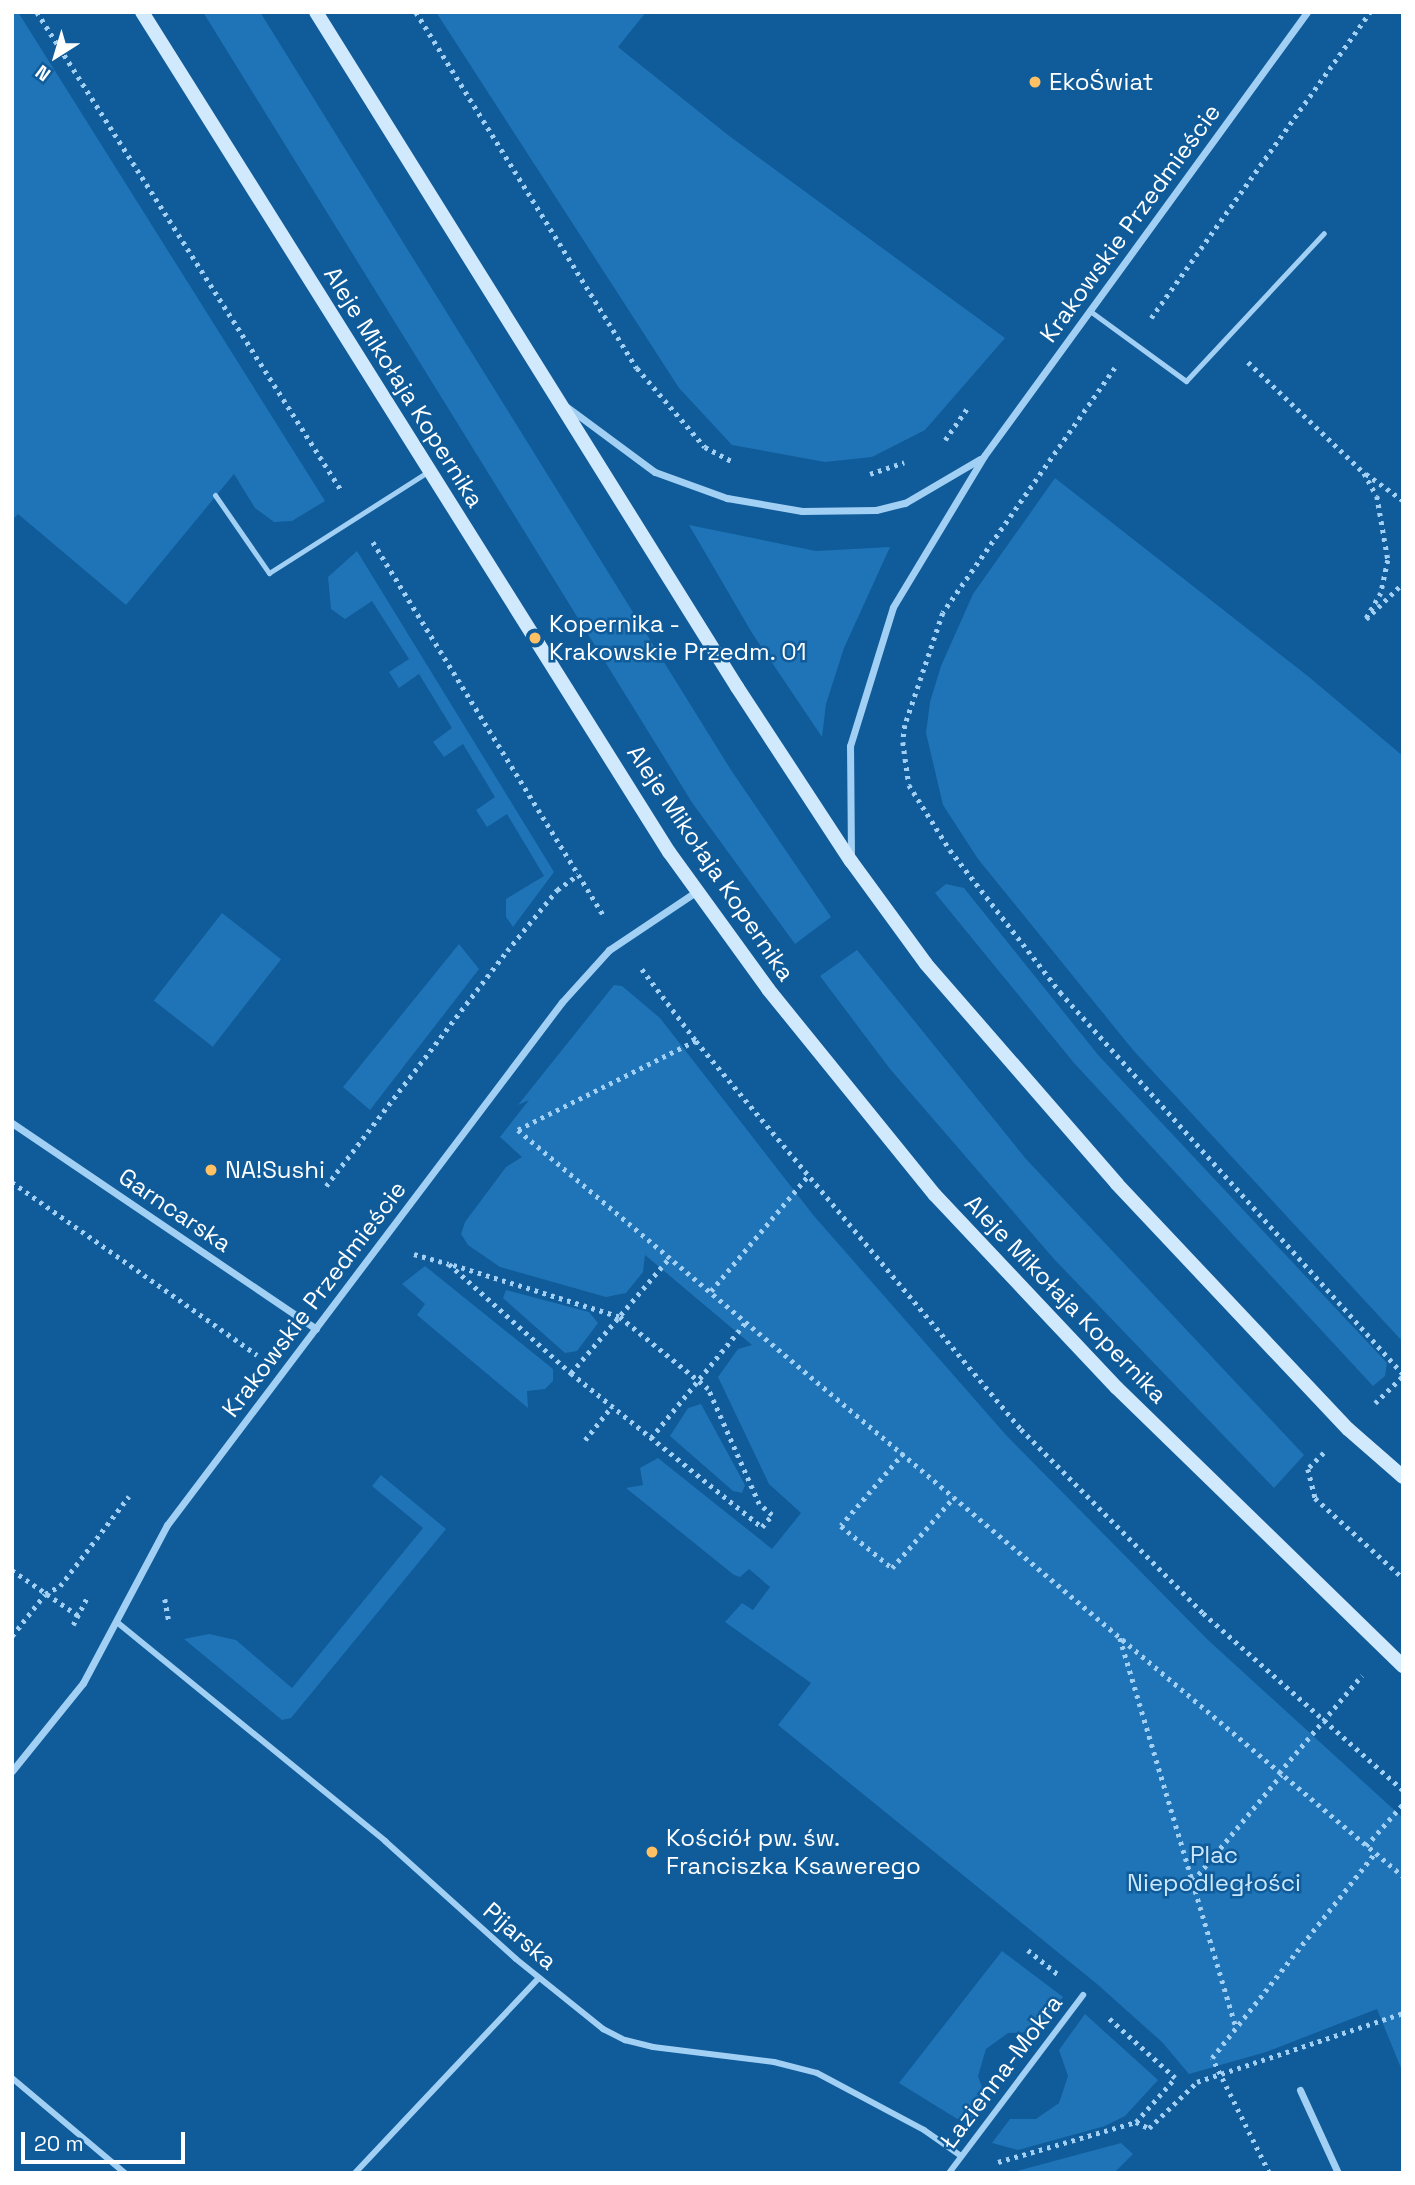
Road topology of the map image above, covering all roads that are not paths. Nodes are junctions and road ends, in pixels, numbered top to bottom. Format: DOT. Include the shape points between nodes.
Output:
graph roads {
  1 [pos="142,12"];
  2 [pos="316,12"];
  3 [pos="1307,12"];
  4 [pos="1324,233"];
  5 [pos="1090,311"];
  6 [pos="550,393"];
  7 [pos="984,456"];
  8 [pos="429,471"];
  9 [pos="215,495"];
  10 [pos="850,861"];
  11 [pos="697,891"];
  12 [pos="12,1123"];
  13 [pos="316,1329"];
  14 [pos="1403,1477"];
  15 [pos="118,1623"];
  16 [pos="1403,1666"];
  17 [pos="12,1771"];
  18 [pos="539,1978"];
  19 [pos="1083,1995"];
  20 [pos="12,2078"];
  21 [pos="1300,2090"];
  22 [pos="961,2156"];
  23 [pos="125,2173"];
  24 [pos="355,2173"];
  25 [pos="949,2173"];
  26 [pos="1338,2173"];
  1 -- 8 [label="main road, Aleje Mikołaja Kopernika"];
  2 -- 6 [label="main road"];
  3 -- 5 [label="street, Krakowskie Przedmieście"];
  4 -- 5 [label="lane" via="1186,381"];
  5 -- 7 [label="street, Krakowskie Przedmieście"];
  6 -- 7 [label="street, Krakowskie Przedmieście" via="655,472 727,498 802,511 876,510 905,503"];
  6 -- 10 [label="main road"];
  7 -- 10 [label="street, Krakowskie Przedmieście" via="893,607 865,686 850,746"];
  8 -- 9 [label="lane" via="269,573"];
  8 -- 11 [label="main road, Aleje Mikołaja Kopernika"];
  10 -- 14 [label="main road" via="926,964 1117,1184 1348,1429"];
  11 -- 13 [label="street, Krakowskie Przedmieście" via="597,960"];
  11 -- 16 [label="main road, Aleje Mikołaja Kopernika" via="768,989 935,1195 1117,1388"];
  12 -- 13 [label="street, Garncarska"];
  13 -- 15 [label="street, Krakowskie Przedmieście" via="167,1525 137,1576"];
  15 -- 17 [label="street, Krakowskie Przedmieście" via="83,1683"];
  15 -- 18 [label="street, Pijarska" via="385,1841"];
  18 -- 22 [label="street, Pijarska" via="574,2009 625,2040 817,2073 925,2130"];
  18 -- 24 [label="street"];
  19 -- 22 [label="street, Łazienna-Mokra"];
  20 -- 23 [label="street"];
  21 -- 26 [label="street"];
  22 -- 25 [label="street, Łazienna-Mokra"];
}
